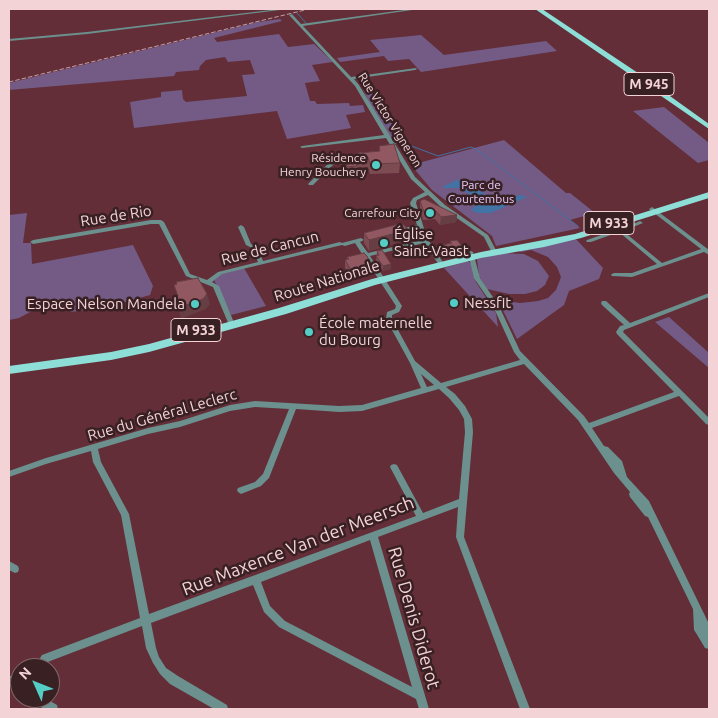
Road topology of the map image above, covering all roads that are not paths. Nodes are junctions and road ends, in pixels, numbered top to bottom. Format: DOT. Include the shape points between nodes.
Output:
graph roads {
  1 [pos="417,9"];
  2 [pos="538,9"];
  3 [pos="286,10"];
  4 [pos="291,16"];
  5 [pos="300,25"];
  6 [pos="9,40"];
  7 [pos="416,70"];
  8 [pos="352,78"];
  9 [pos="709,128"];
  10 [pos="387,136"];
  11 [pos="302,147"];
  12 [pos="394,148"];
  13 [pos="386,150"];
  14 [pos="368,153"];
  15 [pos="311,184"];
  16 [pos="428,193"];
  17 [pos="709,194"];
  18 [pos="654,211"];
  19 [pos="640,223"];
  20 [pos="420,226"];
  21 [pos="241,227"];
  22 [pos="619,230"];
  23 [pos="393,232"];
  24 [pos="366,239"];
  25 [pos="358,241"];
  26 [pos="426,241"];
  27 [pos="588,241"];
  28 [pos="33,242"];
  29 [pos="494,250"];
  30 [pos="707,252"];
  31 [pos="366,255"];
  32 [pos="472,255"];
  33 [pos="261,263"];
  34 [pos="440,263"];
  35 [pos="661,265"];
  36 [pos="614,274"];
  37 [pos="379,278"];
  38 [pos="209,282"];
  39 [pos="709,295"];
  40 [pos="604,303"];
  41 [pos="231,323"];
  42 [pos="628,325"];
  43 [pos="525,361"];
  44 [pos="413,362"];
  45 [pos="9,366"];
  46 [pos="9,370"];
  47 [pos="442,386"];
  48 [pos="425,390"];
  49 [pos="679,393"];
  50 [pos="294,406"];
  51 [pos="709,422"];
  52 [pos="587,427"];
  53 [pos="94,448"];
  54 [pos="394,466"];
  55 [pos="9,474"];
  56 [pos="241,490"];
  57 [pos="462,502"];
  58 [pos="421,518"];
  59 [pos="373,536"];
  60 [pos="255,580"];
  61 [pos="145,620"];
  62 [pos="708,646"];
  63 [pos="45,658"];
  64 [pos="420,696"];
  65 [pos="223,709"];
  66 [pos="424,709"];
  67 [pos="525,709"];
  1 -- 5 [label="street"];
  2 -- 9 [label="main road, M 945" via="628,68"];
  3 -- 6 [label="street"];
  4 -- 5 [label="street, Rue Victor Vigneron"];
  5 -- 8 [label="street, Rue Victor Vigneron"];
  7 -- 8 [label="street"];
  8 -- 10 [label="street, Rue Victor Vigneron"];
  10 -- 11 [label="street"];
  10 -- 12 [label="street, Rue Victor Vigneron"];
  12 -- 13 [label="street"];
  12 -- 16 [label="street, Rue Victor Vigneron" via="408,171"];
  14 -- 15 [label="street" via="334,161"];
  16 -- 20 [label="street" via="413,202"];
  16 -- 29 [label="street, Rue Victor Vigneron" via="485,235"];
  17 -- 18 [label="main road, Route Nationale / M 933"];
  18 -- 29 [label="main road, Route Nationale / M 933" via="572,237"];
  18 -- 30 [label="street"];
  19 -- 22 [label="street"];
  20 -- 23 [label="street"];
  20 -- 26 [label="street"];
  21 -- 33 [label="street"];
  22 -- 27 [label="street"];
  22 -- 35 [label="street"];
  24 -- 25 [label="street, Rue de Cancun"];
  25 -- 31 [label="street"];
  25 -- 33 [label="street, Rue de Cancun"];
  26 -- 31 [label="street"];
  26 -- 34 [label="street"];
  28 -- 38 [label="street, Rue de Rio" via="160,222 188,275"];
  29 -- 32 [label="main road, Route Nationale / M 933"];
  30 -- 35 [label="street"];
  31 -- 37 [label="street"];
  32 -- 34 [label="main road, Route Nationale / M 933"];
  32 -- 43 [label="street" via="477,278"];
  33 -- 38 [label="street, Rue de Cancun" via="220,272"];
  34 -- 37 [label="main road, Route Nationale / M 933"];
  35 -- 36 [label="street" via="629,276"];
  37 -- 41 [label="main road, Route Nationale / M 933"];
  37 -- 44 [label="street" via="399,306 388,319"];
  38 -- 41 [label="street" via="216,286"];
  39 -- 42 [label="street"];
  40 -- 42 [label="street"];
  41 -- 45 [label="main road, Route Nationale / M 933" via="116,351 33,360"];
  41 -- 46 [label="main road, Route Nationale / M 933" via="115,356"];
  42 -- 49 [label="street" via="620,329 620,334"];
  43 -- 47 [label="street, Rue du Général Leclerc"];
  43 -- 52 [label="street" via="569,404"];
  44 -- 47 [label="street"];
  44 -- 48 [label="street"];
  47 -- 48 [label="street, Rue du Général Leclerc"];
  47 -- 57 [label="street" via="462,408 469,423"];
  48 -- 50 [label="street, Rue du Général Leclerc" via="356,409"];
  49 -- 51 [label="street"];
  49 -- 52 [label="street"];
  50 -- 53 [label="street, Rue du Général Leclerc" via="255,404 230,408"];
  50 -- 56 [label="street" via="266,476 258,484"];
  52 -- 62 [label="street" via="635,499 650,515 697,610 699,630"];
  53 -- 55 [label="street, Rue du Général Leclerc"];
  53 -- 61 [label="street" via="97,462 125,514"];
  54 -- 58 [label="street"];
  57 -- 58 [label="street, Rue Maxence Van der Meersch"];
  57 -- 67 [label="street" via="462,547"];
  58 -- 59 [label="street, Rue Maxence Van der Meersch"];
  59 -- 60 [label="street, Rue Maxence Van der Meersch"];
  59 -- 64 [label="street, Rue Denis Diderot"];
  60 -- 61 [label="street, Rue Maxence Van der Meersch"];
  60 -- 64 [label="street" via="267,609 282,624"];
  61 -- 63 [label="street, Rue Maxence Van der Meersch"];
  61 -- 65 [label="street" via="153,654 163,671"];
  64 -- 66 [label="street, Rue Denis Diderot"];
}
